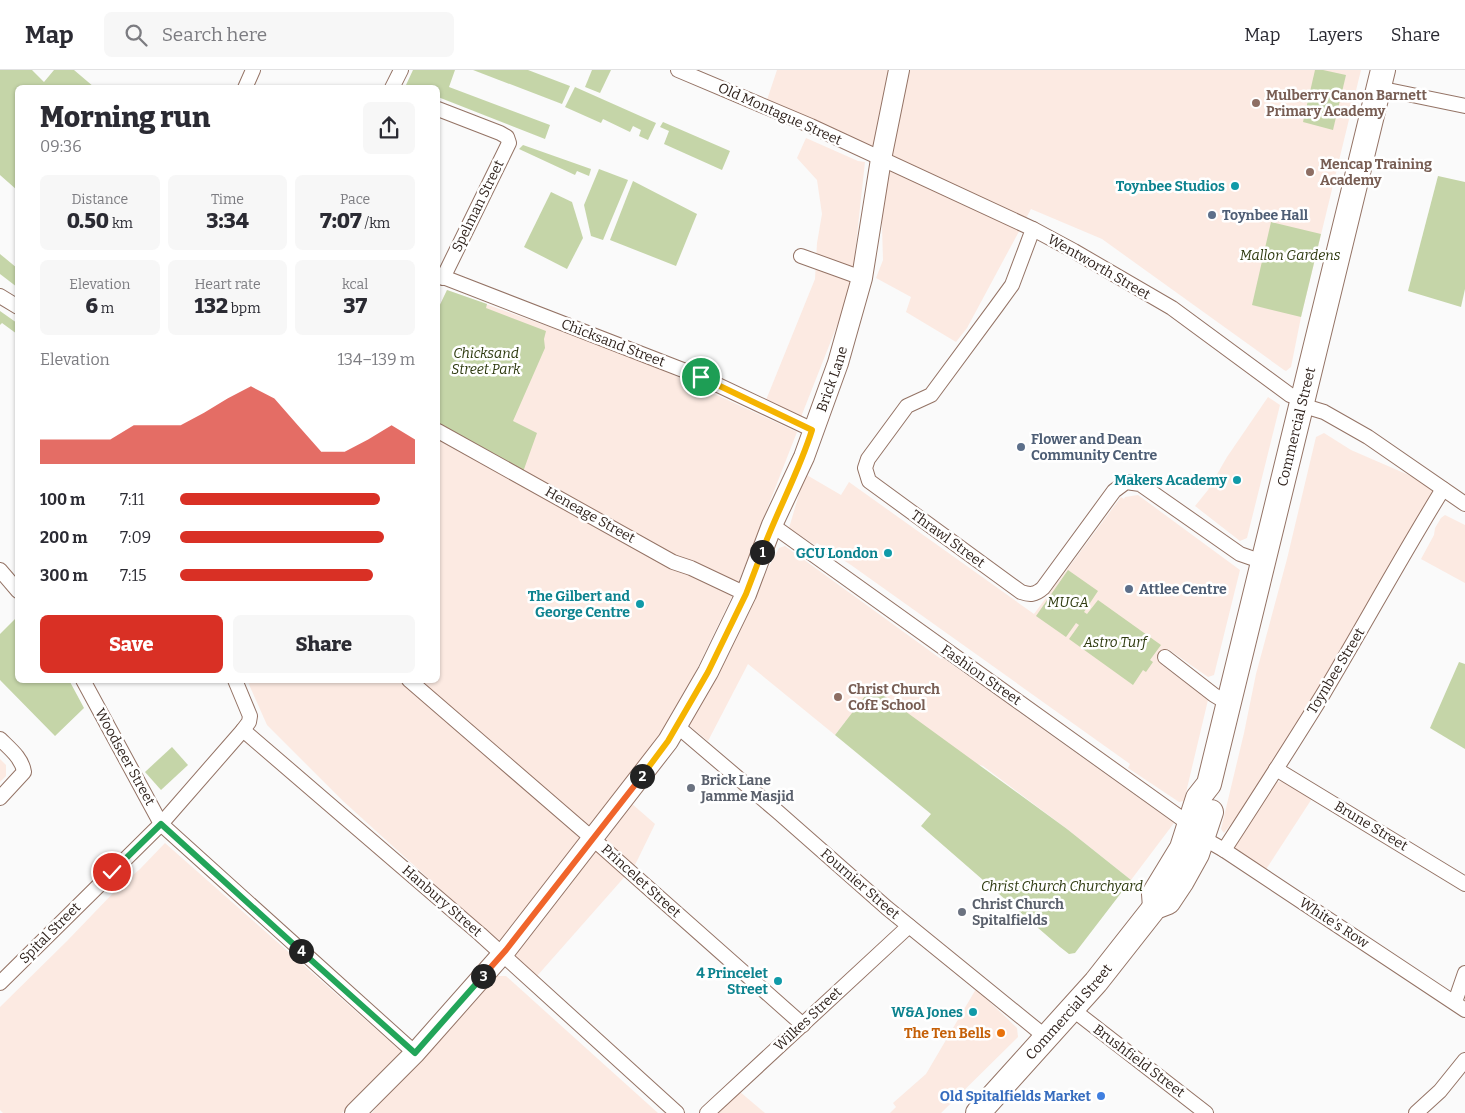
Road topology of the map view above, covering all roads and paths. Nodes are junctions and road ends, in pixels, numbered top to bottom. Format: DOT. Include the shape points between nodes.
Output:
graph roads {
  1 [pos="253,70"];
  2 [pos="401,70"];
  3 [pos="678,70"];
  4 [pos="899,70"];
  5 [pos="1381,79"];
  6 [pos="246,85"];
  7 [pos="394,85"];
  8 [pos="1465,106"];
  9 [pos="440,110"];
  10 [pos="881,159"];
  11 [pos="1034,229"];
  12 [pos="801,256"];
  13 [pos="440,276"];
  14 [pos="862,278"];
  15 [pos="0,296"];
  16 [pos="15,305"];
  17 [pos="1302,402"];
  18 [pos="812,430"];
  19 [pos="440,432"];
  20 [pos="1443,489"];
  21 [pos="1465,504"];
  22 [pos="772,525"];
  23 [pos="1263,562"];
  24 [pos="1,574"];
  25 [pos="15,588"];
  26 [pos="746,594"];
  27 [pos="1165,657"];
  28 [pos="85,683"];
  29 [pos="236,683"];
  30 [pos="413,683"];
  31 [pos="1229,704"];
  32 [pos="677,726"];
  33 [pos="243,730"];
  34 [pos="0,739"];
  35 [pos="1276,769"];
  36 [pos="0,798"];
  37 [pos="161,824"];
  38 [pos="1197,831"];
  39 [pos="594,839"];
  40 [pos="1224,850"];
  41 [pos="1465,884"];
  42 [pos="909,926"];
  43 [pos="503,955"];
  44 [pos="1465,973"];
  45 [pos="0,983"];
  46 [pos="1460,1006"];
  47 [pos="1072,1009"];
  48 [pos="803,1025"];
  49 [pos="1047,1038"];
  50 [pos="415,1053"];
  51 [pos="1465,1060"];
  52 [pos="355,1113"];
  53 [pos="677,1113"];
  54 [pos="707,1113"];
  55 [pos="978,1113"];
  56 [pos="1206,1113"];
  57 [pos="1416,1113"];
  1 -- 6 [label="street"];
  2 -- 7 [label="street"];
  3 -- 10 [label="street, Old Montague Street"];
  4 -- 10 [label="main road, Brick Lane"];
  5 -- 8 [label="street"];
  5 -- 17 [label="highway, Commercial Street"];
  9 -- 13 [label="street, Spelman Street" via="505,135 509,140"];
  10 -- 11 [label="street, Wentworth Street"];
  10 -- 14 [label="main road, Brick Lane"];
  11 -- 17 [label="street, Wentworth Street" via="1172,308"];
  11 -- 23 [label="street, Thrawl Street" via="1012,285 931,395 907,406 868,459 865,468 869,482 1027,594 1032,595 1043,588 1114,491 1126,482 1140,484 1240,554"];
  12 -- 14 [label="street"];
  13 -- 18 [label="street, Chicksand Street" via="701,377"];
  14 -- 18 [label="main road, Brick Lane" via="838,363"];
  15 -- 16 [label="street"];
  17 -- 20 [label="street, Wentworth Street" via="1368,437"];
  17 -- 23 [label="highway, Commercial Street"];
  18 -- 22 [label="main road, Brick Lane" via="804,457"];
  19 -- 26 [label="street, Heneage Street" via="673,562"];
  20 -- 21 [label="street, Wentworth Street"];
  20 -- 35 [label="street, Toynbee Street"];
  22 -- 26 [label="main road, Brick Lane"];
  22 -- 38 [label="street, Fashion Street"];
  23 -- 31 [label="highway, Commercial Street"];
  24 -- 25 [label="street"];
  26 -- 32 [label="main road, Brick Lane"];
  27 -- 31 [label="street"];
  28 -- 37 [label="street, Woodseer Street"];
  29 -- 33 [label="street" via="250,716"];
  30 -- 39 [label="street, Princelet Street"];
  31 -- 38 [label="highway, Commercial Street" via="1209,784 1213,803"];
  32 -- 39 [label="main road, Brick Lane"];
  32 -- 42 [label="street, Fournier Street"];
  33 -- 37 [label="street, Spital Street"];
  33 -- 43 [label="street, Hanbury Street"];
  34 -- 36 [label="street" via="17,756 24,772"];
  35 -- 40 [label="street, Toynbee Street"];
  35 -- 41 [label="street, Brune Street"];
  37 -- 45 [label="street, Spital Street"];
  37 -- 50 [label="street, Woodseer Street"];
  38 -- 40 [label="street, White's Row"];
  38 -- 47 [label="highway, Commercial Street" via="1154,894 1154,907"];
  39 -- 43 [label="main road, Brick Lane"];
  39 -- 48 [label="street, Princelet Street"];
  40 -- 46 [label="street, White's Row"];
  42 -- 48 [label="street, Wilkes Street"];
  42 -- 49 [label="street, Fournier Street"];
  43 -- 50 [label="main road, Brick Lane"];
  43 -- 53 [label="street, Hanbury Street"];
  44 -- 46 [label="street"];
  47 -- 49 [label="highway, Commercial Street"];
  47 -- 56 [label="street, Brushfield Street"];
  48 -- 54 [label="street, Wilkes Street"];
  49 -- 55 [label="highway, Commercial Street"];
  50 -- 52 [label="main road, Brick Lane"];
  51 -- 57 [label="street" via="1440,1091"];
}
